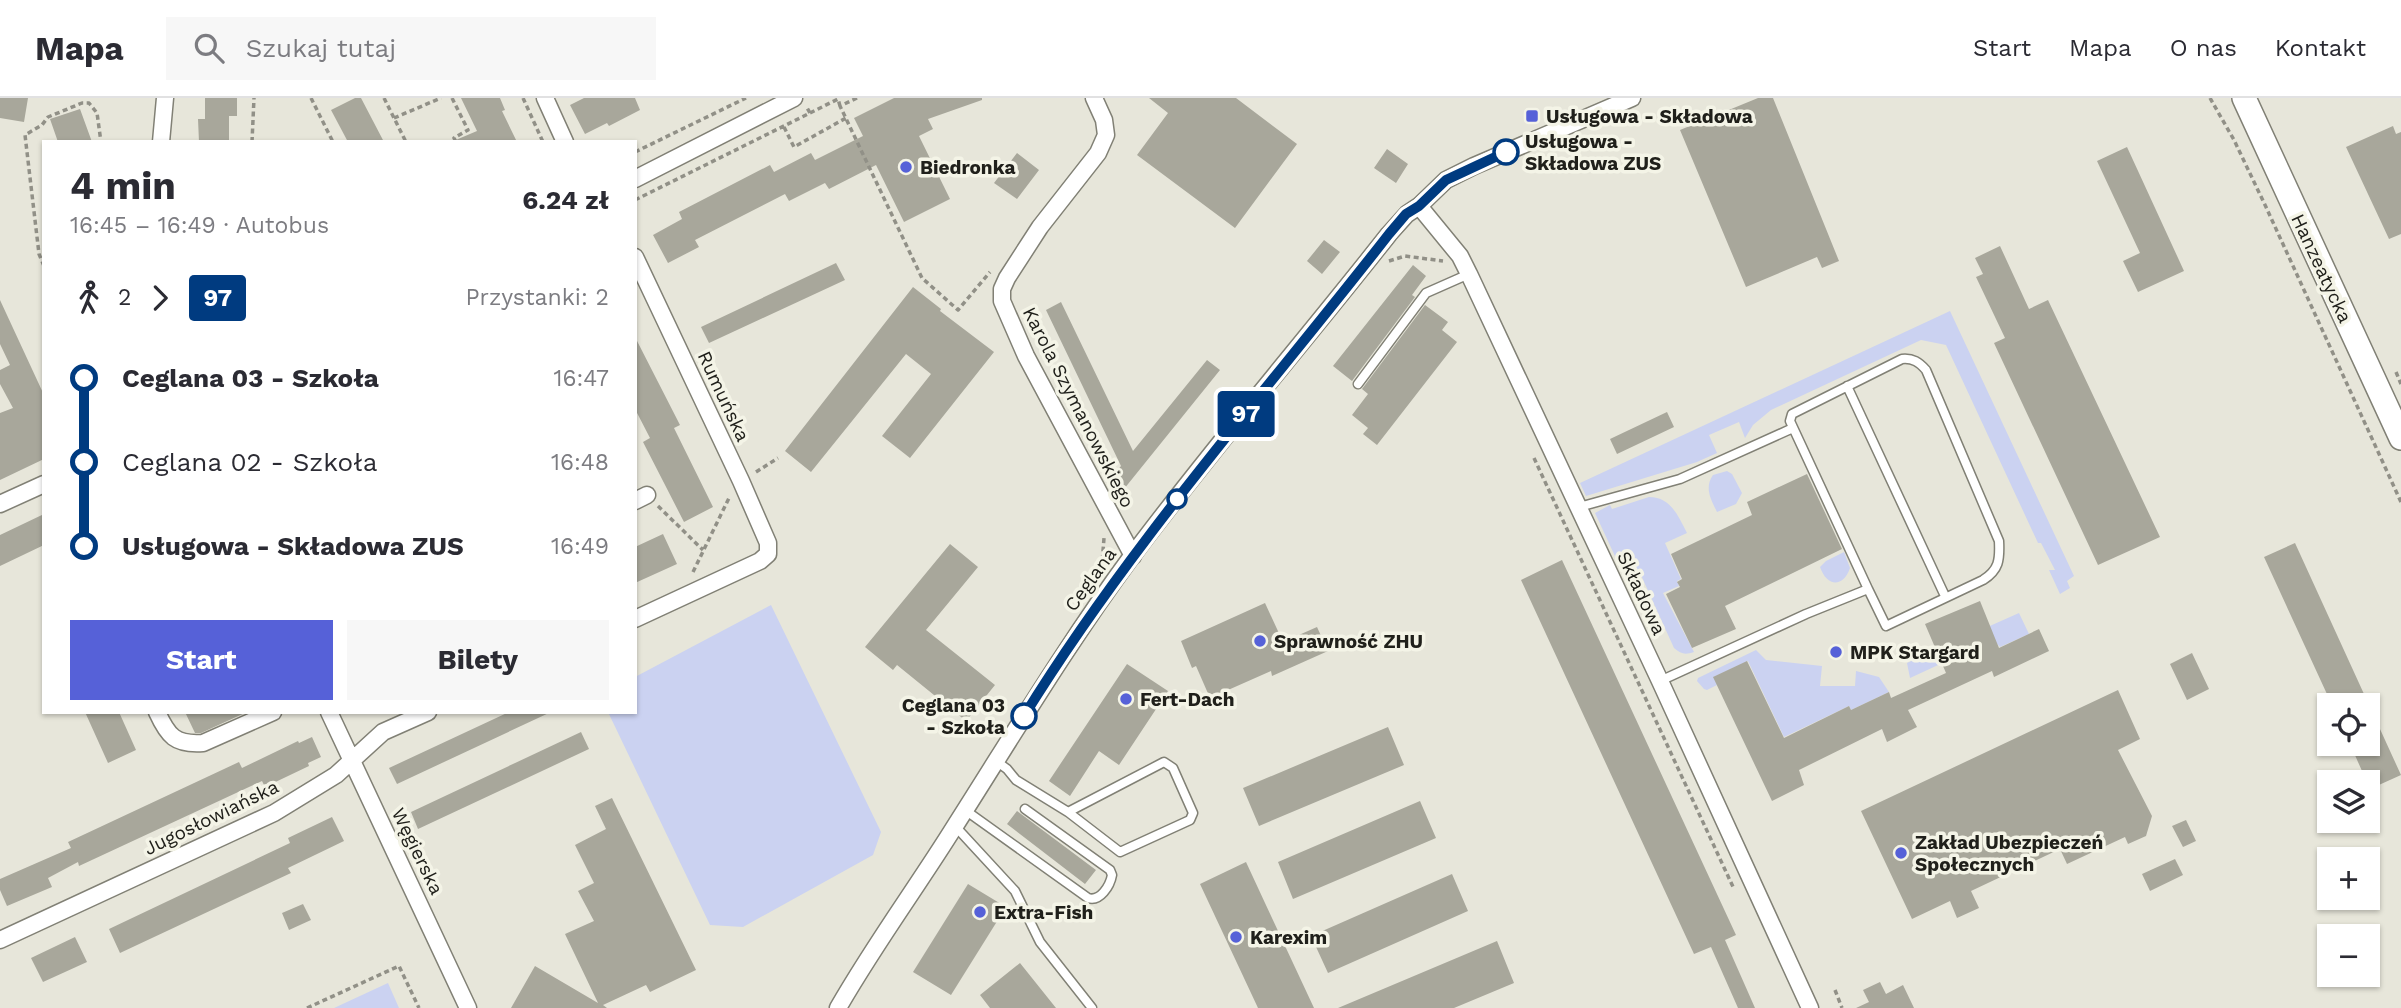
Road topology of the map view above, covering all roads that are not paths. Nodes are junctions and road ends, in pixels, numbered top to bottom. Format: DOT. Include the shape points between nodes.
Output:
graph roads {
  1 [pos="165,98"];
  2 [pos="545,98"];
  3 [pos="794,98"];
  4 [pos="1094,98"];
  5 [pos="1632,98"];
  6 [pos="2244,98"];
  7 [pos="161,140"];
  8 [pos="564,140"];
  9 [pos="637,178"];
  10 [pos="1419,206"];
  11 [pos="637,261"];
  12 [pos="1469,274"];
  13 [pos="1358,384"];
  14 [pos="1847,386"];
  15 [pos="1793,428"];
  16 [pos="2401,438"];
  17 [pos="42,485"];
  18 [pos="0,504"];
  19 [pos="1579,507"];
  20 [pos="1133,556"];
  21 [pos="1868,589"];
  22 [pos="1945,596"];
  23 [pos="637,618"];
  24 [pos="1660,681"];
  25 [pos="158,714"];
  26 [pos="268,714"];
  27 [pos="330,714"];
  28 [pos="424,714"];
  29 [pos="352,761"];
  30 [pos="996,761"];
  31 [pos="1025,809"];
  32 [pos="965,810"];
  33 [pos="1068,812"];
  34 [pos="955,826"];
  35 [pos="0,940"];
  36 [pos="468,1008"];
  37 [pos="838,1008"];
  38 [pos="1092,1008"];
  39 [pos="1810,1008"];
  1 -- 7 [label="street"];
  2 -- 8 [label="street"];
  3 -- 9 [label="street"];
  4 -- 20 [label="street, Karola Szymanowskiego" via="1106,135 1098,153 1040,227 1007,278 1002,301 1026,356"];
  5 -- 10 [label="street, Ceglana" via="1464,170"];
  6 -- 16 [label="street, Hanzeatycka"];
  10 -- 12 [label="street, Składowa"];
  10 -- 20 [label="street, Ceglana" via="1406,214 1371,256"];
  11 -- 23 [label="street, Rumuńska" via="768,543 768,554 760,561"];
  12 -- 13 [label="lane" via="1426,293"];
  12 -- 19 [label="street, Składowa"];
  14 -- 15 [label="lane" via="1792,414"];
  14 -- 22 [label="lane"];
  14 -- 22 [label="lane" via="1902,359 1914,360 1926,370 2000,541 1994,572"];
  15 -- 19 [label="lane" via="1680,479"];
  15 -- 21 [label="lane"];
  17 -- 18 [label="street"];
  19 -- 24 [label="street, Składowa"];
  20 -- 30 [label="street, Ceglana" via="1077,633"];
  21 -- 22 [label="lane" via="1886,626"];
  21 -- 24 [label="lane"];
  24 -- 39 [label="street, Składowa"];
  25 -- 26 [label="street" via="167,733 190,744 203,743"];
  27 -- 29 [label="street, Węgierska"];
  28 -- 29 [label="street, Jugosłowiańska" via="383,732"];
  29 -- 35 [label="street, Jugosłowiańska" via="274,813"];
  29 -- 36 [label="street, Węgierska"];
  30 -- 32 [label="street, Ceglana"];
  30 -- 33 [label="lane" via="1016,780"];
  31 -- 32 [label="lane" via="1110,870 1111,880 1099,898 1088,898"];
  32 -- 34 [label="street, Ceglana"];
  33 -- 33 [label="lane" via="1164,762 1173,768 1193,813 1190,820 1120,852"];
  34 -- 37 [label="street, Ceglana"];
  34 -- 38 [label="lane" via="1016,891 1040,942"];
}
